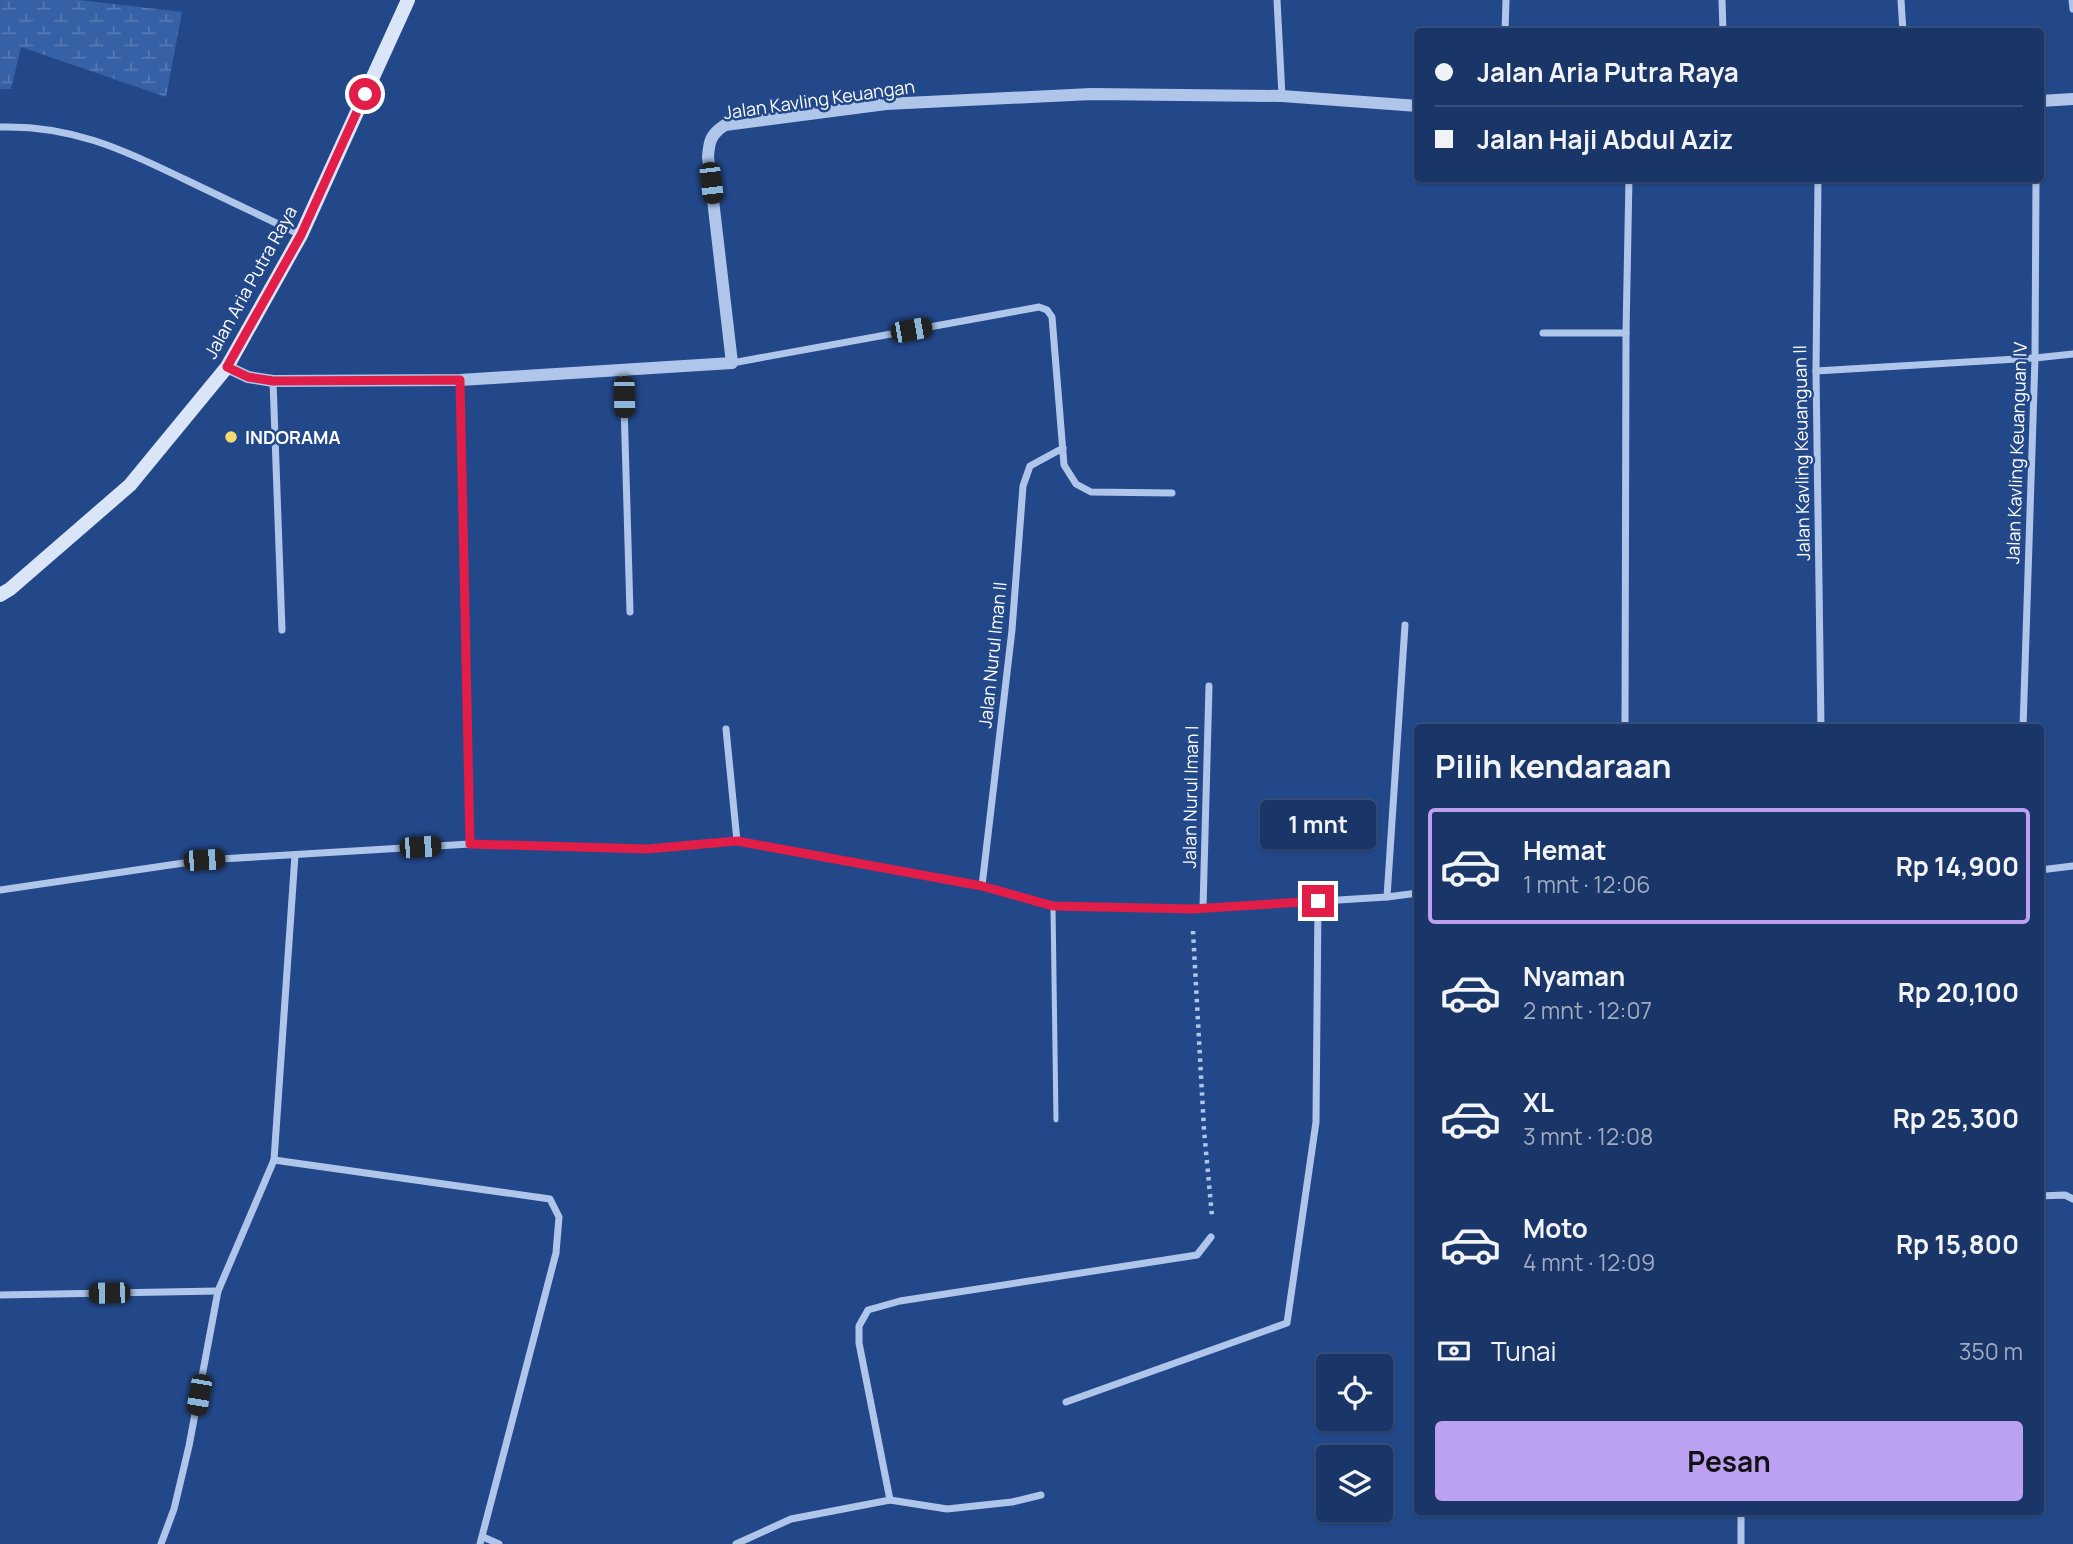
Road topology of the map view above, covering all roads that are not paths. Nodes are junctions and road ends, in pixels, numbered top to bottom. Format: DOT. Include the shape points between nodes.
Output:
graph roads {
  1 [pos="408,0"];
  2 [pos="1277,0"];
  3 [pos="1506,0"];
  4 [pos="1722,0"];
  5 [pos="1901,0"];
  6 [pos="2073,0"];
  7 [pos="2073,9"];
  8 [pos="1505,28"];
  9 [pos="1723,28"];
  10 [pos="1902,28"];
  11 [pos="1282,96"];
  12 [pos="2073,99"];
  13 [pos="2044,101"];
  14 [pos="1414,106"];
  15 [pos="0,127"];
  16 [pos="1629,182"];
  17 [pos="1818,182"];
  18 [pos="2036,182"];
  19 [pos="301,235"];
  20 [pos="1543,333"];
  21 [pos="1626,333"];
  22 [pos="2073,354"];
  23 [pos="2035,359"];
  24 [pos="732,363"];
  25 [pos="227,367"];
  26 [pos="623,370"];
  27 [pos="1815,371"];
  28 [pos="460,380"];
  29 [pos="273,381"];
  30 [pos="1063,448"];
  31 [pos="1172,493"];
  32 [pos="0,595"];
  33 [pos="630,612"];
  34 [pos="1405,625"];
  35 [pos="282,630"];
  36 [pos="1209,686"];
  37 [pos="1625,724"];
  38 [pos="1821,724"];
  39 [pos="2022,724"];
  40 [pos="726,729"];
  41 [pos="737,841"];
  42 [pos="470,844"];
  43 [pos="295,855"];
  44 [pos="2073,866"];
  45 [pos="2044,870"];
  46 [pos="982,886"];
  47 [pos="0,890"];
  48 [pos="1414,894"];
  49 [pos="1387,897"];
  50 [pos="1318,901"];
  51 [pos="1053,906"];
  52 [pos="1203,908"];
  53 [pos="1056,1120"];
  54 [pos="274,1160"];
  55 [pos="2044,1196"];
  56 [pos="2073,1199"];
  57 [pos="1211,1237"];
  58 [pos="218,1292"];
  59 [pos="0,1295"];
  60 [pos="1066,1402"];
  61 [pos="1041,1495"];
  62 [pos="890,1500"];
  63 [pos="1741,1515"];
  64 [pos="482,1541"];
  65 [pos="161,1544"];
  66 [pos="499,1544"];
  67 [pos="736,1544"];
  68 [pos="1741,1544"];
  1 -- 19 [label="main road, Jalan Aria Putra Raya"];
  2 -- 11 [label="street"];
  3 -- 8 [label="street"];
  4 -- 9 [label="street"];
  5 -- 10 [label="street"];
  6 -- 7 [label="street"];
  11 -- 14 [label="street, Jalan Kavling Keuangan"];
  11 -- 24 [label="street, Jalan Kavling Keuangan" via="1091,94 886,104 725,125 713,133 708,157"];
  12 -- 13 [label="street"];
  15 -- 19 [label="street" via="64,131 112,145"];
  16 -- 21 [label="street"];
  17 -- 27 [label="street, Jalan Kavling Keuanguan II"];
  18 -- 23 [label="street, Jalan Kavling Keuanguan IV"];
  19 -- 25 [label="main road, Jalan Aria Putra Raya"];
  20 -- 21 [label="street"];
  21 -- 37 [label="street"];
  22 -- 23 [label="street"];
  23 -- 27 [label="street"];
  23 -- 39 [label="street, Jalan Kavling Keuanguan IV"];
  24 -- 26 [label="street"];
  24 -- 30 [label="street" via="1039,307 1052,317"];
  25 -- 29 [label="street"];
  25 -- 32 [label="main road, Jalan Aria Putra Raya" via="130,485"];
  26 -- 28 [label="street"];
  26 -- 33 [label="street"];
  27 -- 38 [label="street, Jalan Kavling Keuanguan II"];
  28 -- 29 [label="street"];
  28 -- 42 [label="street"];
  29 -- 35 [label="street"];
  30 -- 31 [label="street" via="1064,465 1076,484 1091,492"];
  30 -- 46 [label="street, Jalan Nurul Iman II" via="1030,466 1023,486 1012,631"];
  34 -- 49 [label="street"];
  36 -- 52 [label="street, Jalan Nurul Iman I"];
  40 -- 41 [label="street"];
  41 -- 42 [label="street" via="647,849"];
  41 -- 46 [label="street"];
  42 -- 43 [label="street"];
  43 -- 47 [label="street" via="204,860"];
  43 -- 54 [label="street"];
  44 -- 45 [label="street"];
  46 -- 51 [label="street"];
  48 -- 49 [label="street"];
  49 -- 50 [label="street"];
  50 -- 52 [label="street"];
  50 -- 60 [label="street" via="1316,1122 1287,1323"];
  51 -- 52 [label="street"];
  51 -- 53 [label="lane"];
  54 -- 58 [label="street"];
  54 -- 64 [label="street" via="550,1199 559,1217 556,1253"];
  55 -- 56 [label="street"];
  57 -- 62 [label="street" via="1197,1255 900,1301 869,1310 859,1326 859,1343"];
  58 -- 59 [label="street"];
  58 -- 65 [label="street" via="189,1446"];
  61 -- 62 [label="street" via="947,1509"];
  62 -- 67 [label="street" via="791,1519"];
  63 -- 68 [label="street"];
  64 -- 66 [label="street"];
}
